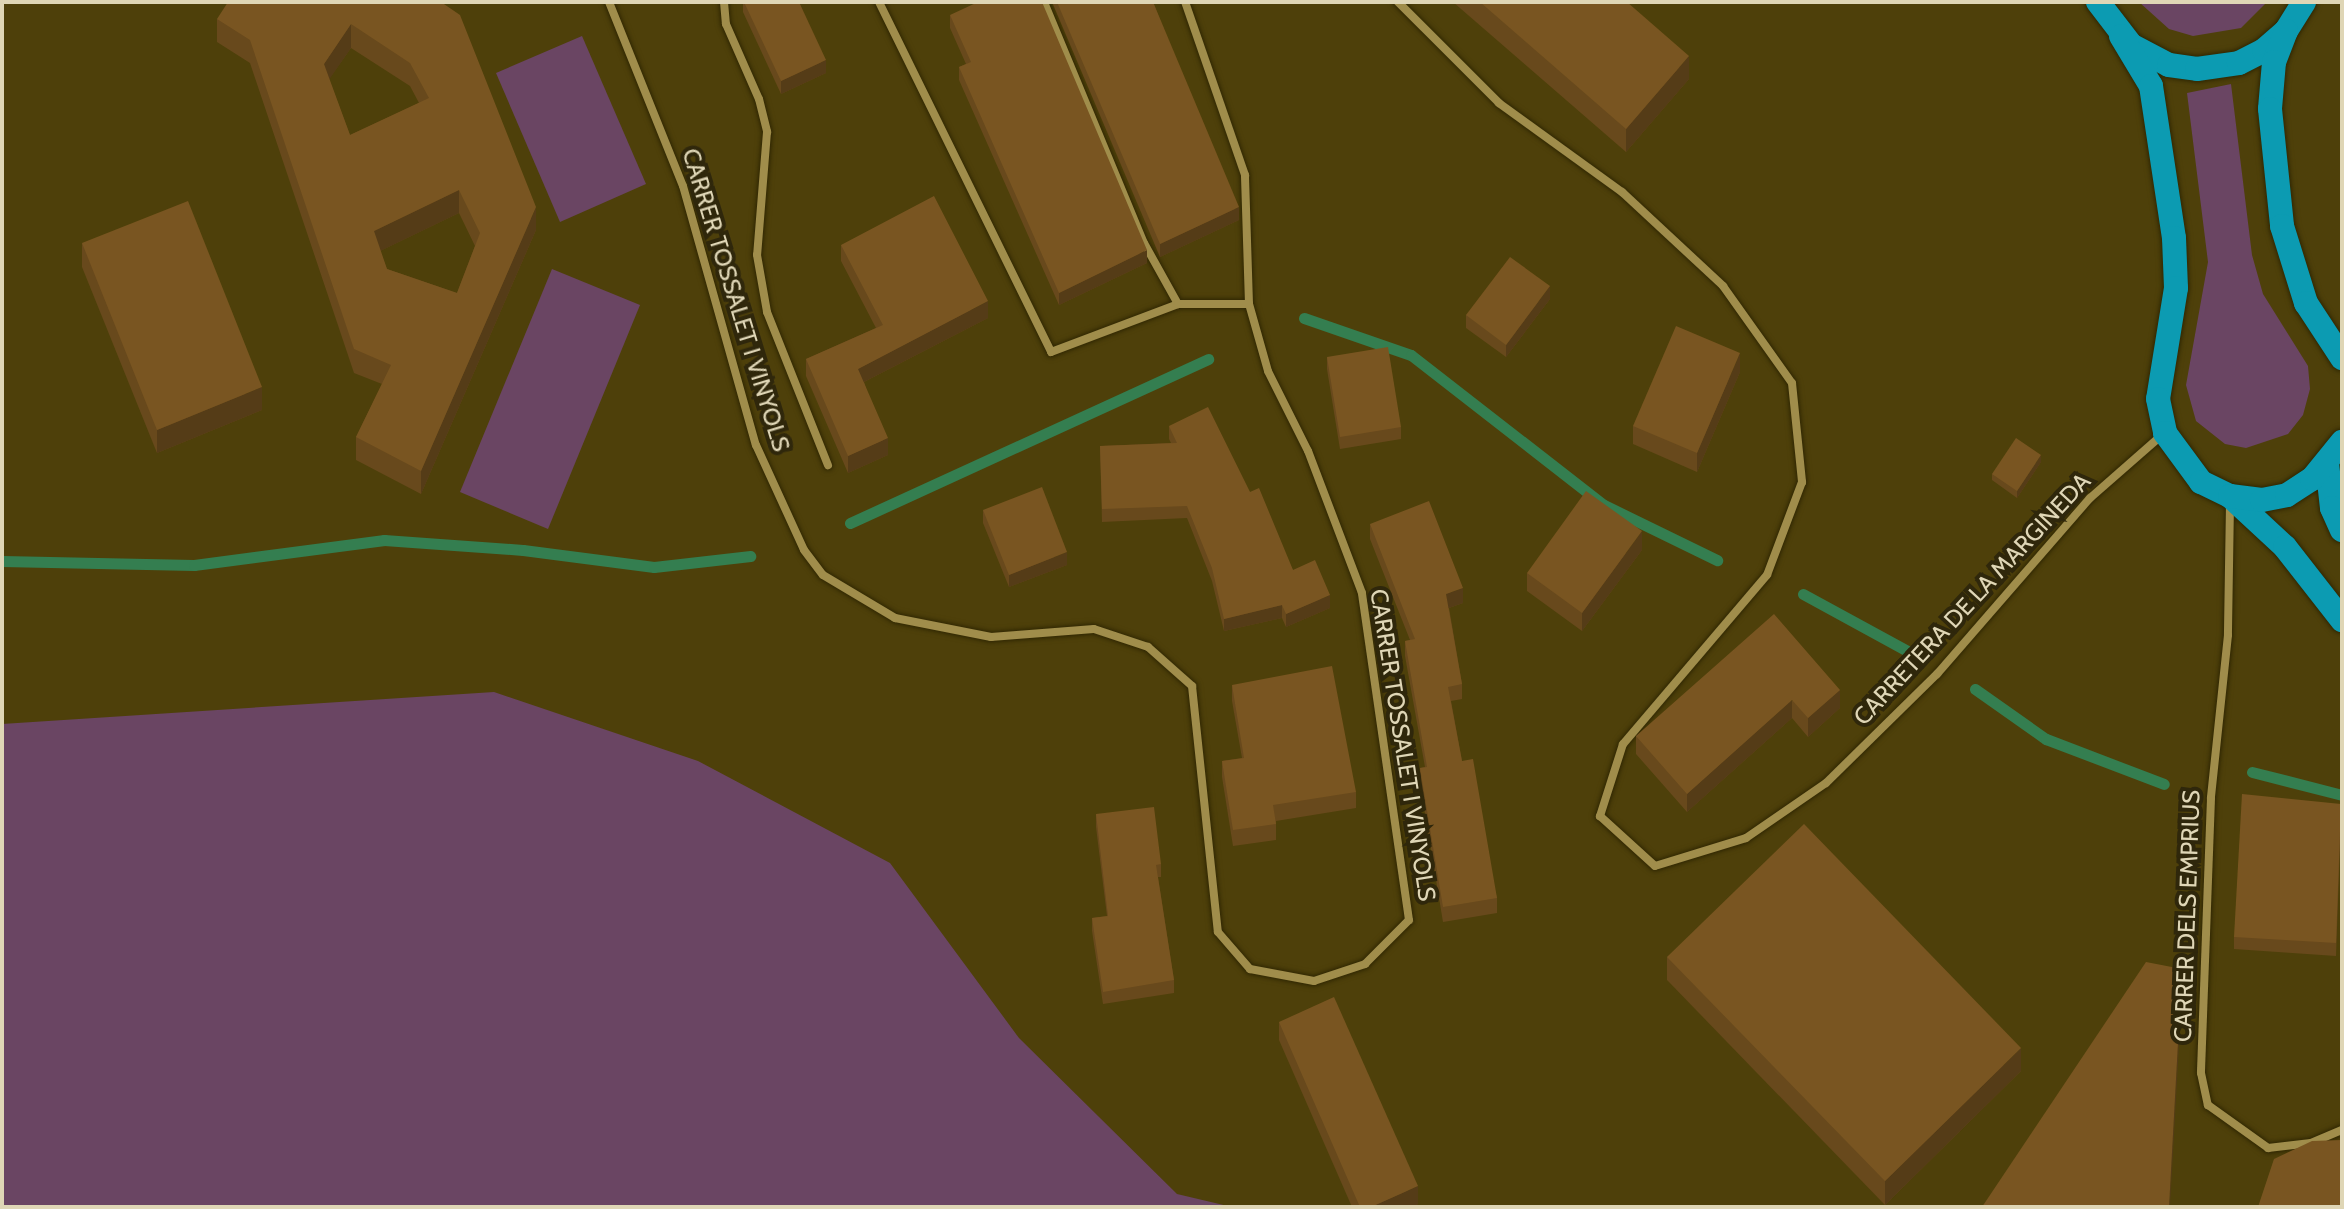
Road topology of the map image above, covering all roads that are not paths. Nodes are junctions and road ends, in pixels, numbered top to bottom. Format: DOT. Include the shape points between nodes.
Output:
graph roads {
  1 [pos="609,2"];
  2 [pos="724,2"];
  3 [pos="879,2"];
  4 [pos="1044,2"];
  5 [pos="1185,2"];
  6 [pos="1398,2"];
  7 [pos="2098,2"];
  8 [pos="2304,2"];
  9 [pos="2286,31"];
  10 [pos="2121,36"];
  11 [pos="1178,304"];
  12 [pos="1249,304"];
  13 [pos="2342,358"];
  14 [pos="2165,433"];
  15 [pos="2342,442"];
  16 [pos="2327,463"];
  17 [pos="828,465"];
  18 [pos="2230,496"];
  19 [pos="2342,530"];
  20 [pos="2342,620"];
  21 [pos="2342,1130"];
  1 -- 12 [label="street, CARRER TOSSALET I VINYOLS" via="683,186 756,445 804,550 823,575 895,618 991,637 1094,629 1148,647 1192,686 1218,932 1250,969 1314,981 1365,964 1409,920 1362,593 1308,451 1268,371"];
  2 -- 17 [label="street" via="726,24 759,99 767,132 757,255 767,312"];
  3 -- 11 [label="street" via="1051,352"];
  4 -- 11 [label="street" via="1144,243"];
  5 -- 12 [label="street" via="1245,175"];
  6 -- 14 [label="street, CARRETERA DE LA MARGINEDA" via="1499,103 1622,192 1723,286 1792,383 1802,482 1767,575 1623,744 1600,816 1655,866 1746,838 1826,783 1937,674 2090,498"];
  7 -- 10 [label="highway"];
  8 -- 9 [label="highway"];
  9 -- 10 [label="highway" via="2252,57 2197,69 2156,60"];
  9 -- 13 [label="highway" via="2274,62 2270,109 2282,226 2306,303"];
  10 -- 14 [label="highway" via="2151,86 2174,238 2176,288 2158,399"];
  11 -- 12 [label="street"];
  14 -- 18 [label="highway" via="2201,482"];
  15 -- 16 [label="highway"];
  16 -- 18 [label="highway" via="2287,495 2262,500"];
  16 -- 19 [label="highway" via="2332,508"];
  18 -- 20 [label="highway" via="2285,547"];
  18 -- 21 [label="street, CARRER DELS EMPRIUS" via="2201,1073 2208,1105 2268,1148 2311,1143"];
}
